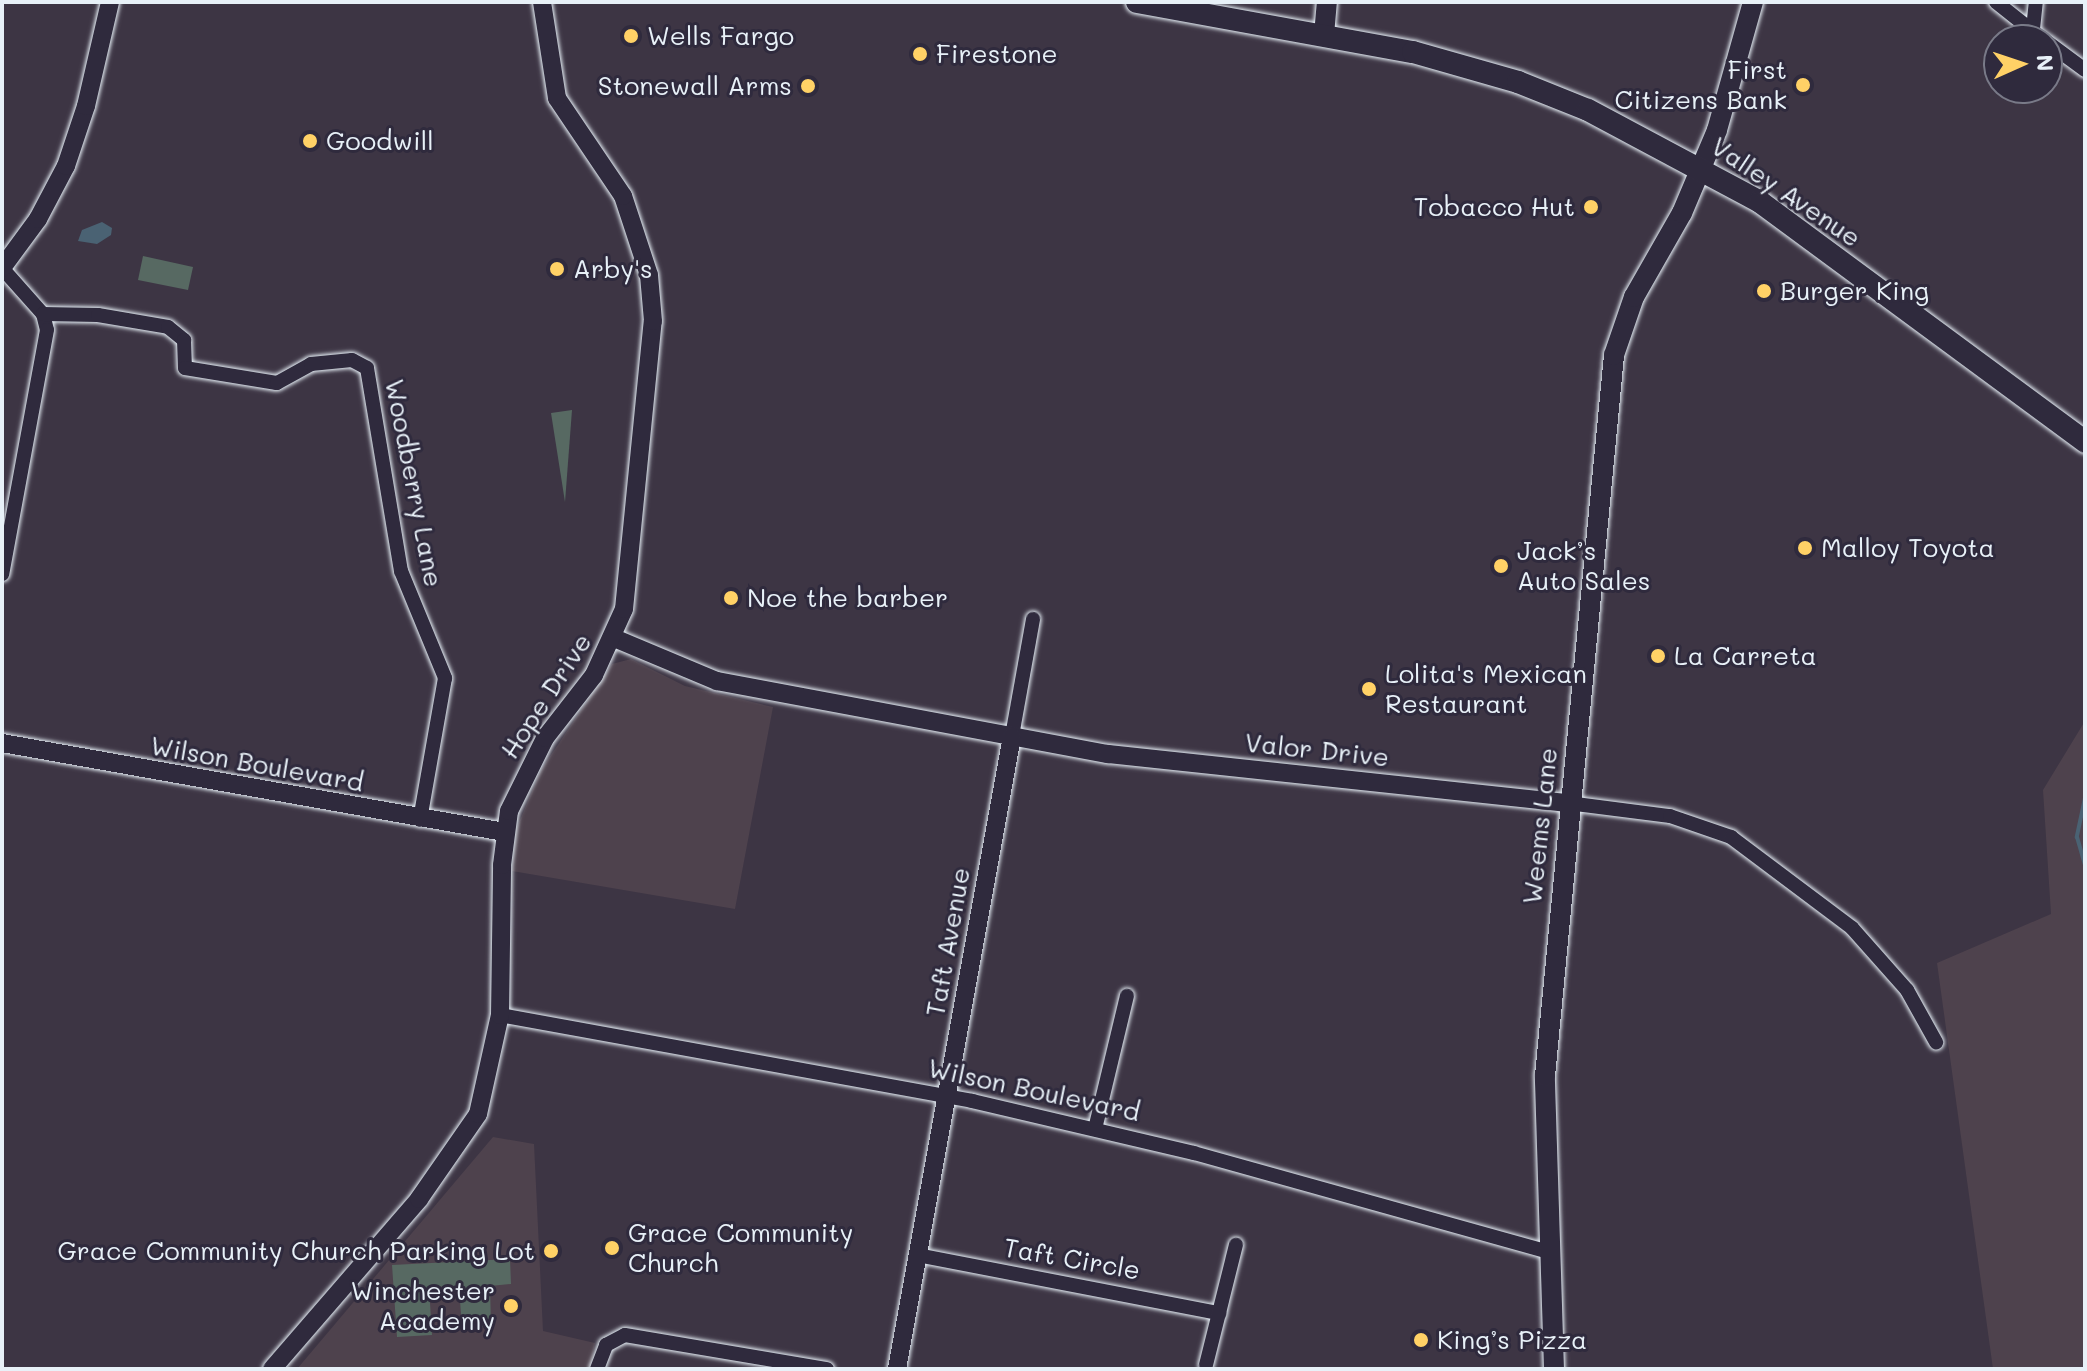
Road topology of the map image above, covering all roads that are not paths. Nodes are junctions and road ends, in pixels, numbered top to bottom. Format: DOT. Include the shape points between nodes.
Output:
graph roads {
  1 [pos="110,2"];
  2 [pos="542,2"];
  3 [pos="1137,2"];
  4 [pos="1327,2"];
  5 [pos="1753,2"];
  6 [pos="1996,2"];
  7 [pos="2036,2"];
  8 [pos="2025,24"];
  9 [pos="2040,24"];
  10 [pos="1324,35"];
  11 [pos="2063,53"];
  12 [pos="2085,70"];
  13 [pos="1701,167"];
  14 [pos="2,268"];
  15 [pos="43,314"];
  16 [pos="2085,442"];
  17 [pos="2,574"];
  18 [pos="1033,619"];
  19 [pos="614,638"];
  20 [pos="1012,736"];
  21 [pos="2,743"];
  22 [pos="1568,803"];
  23 [pos="420,820"];
  24 [pos="504,832"];
  25 [pos="1127,996"];
  26 [pos="500,1015"];
  27 [pos="1936,1042"];
  28 [pos="946,1096"];
  29 [pos="1095,1129"];
  30 [pos="1236,1245"];
  31 [pos="1548,1252"];
  32 [pos="917,1255"];
  33 [pos="1219,1313"];
  34 [pos="1206,1365"];
  35 [pos="272,1369"];
  36 [pos="597,1369"];
  37 [pos="827,1369"];
  38 [pos="897,1369"];
  39 [pos="1554,1369"];
  1 -- 14 [label="street" via="66,166 38,219"];
  2 -- 19 [label="street, Hope Drive" via="557,98 630,210 652,298 627,591"];
  3 -- 10 [label="main road, Valley Avenue"];
  4 -- 10 [label="main road"];
  5 -- 13 [label="main road, Weems Lane" via="1732,84"];
  6 -- 8 [label="street"];
  7 -- 9 [label="street"];
  10 -- 13 [label="main road, Valley Avenue" via="1518,82"];
  11 -- 12 [label="street"];
  13 -- 16 [label="main road, Valley Avenue" via="1760,202"];
  13 -- 22 [label="main road, Weems Lane" via="1682,213 1634,297 1614,355"];
  14 -- 15 [label="street"];
  15 -- 17 [label="street" via="44,351"];
  15 -- 23 [label="street, Woodberry Lane" via="98,315 168,327 184,340 185,368 200,371 277,383 311,364 352,360 367,368 401,571 445,678"];
  18 -- 20 [label="street, Taft Avenue"];
  19 -- 20 [label="street, Valor Drive" via="717,681"];
  19 -- 24 [label="street, Hope Drive" via="594,675 545,738 516,794"];
  20 -- 22 [label="street, Valor Drive" via="1149,760"];
  20 -- 28 [label="street, Taft Avenue"];
  21 -- 23 [label="street, Wilson Boulevard"];
  22 -- 27 [label="street, Valor Drive" via="1670,816 1731,837 1852,928 1907,990"];
  22 -- 31 [label="main road, Weems Lane" via="1545,1076"];
  23 -- 24 [label="street, Wilson Boulevard"];
  24 -- 26 [label="street, Hope Drive"];
  25 -- 29 [label="street"];
  26 -- 28 [label="street, Wilson Boulevard"];
  26 -- 35 [label="street, Hope Drive" via="478,1114 458,1147"];
  28 -- 29 [label="street, Wilson Boulevard"];
  28 -- 32 [label="street, Taft Avenue"];
  29 -- 31 [label="street, Wilson Boulevard"];
  30 -- 33 [label="street"];
  31 -- 39 [label="main road, Weems Lane"];
  32 -- 33 [label="street, Taft Circle"];
  32 -- 38 [label="street, Taft Avenue"];
  33 -- 34 [label="street"];
  36 -- 37 [label="street" via="606,1345 625,1335"];
}
